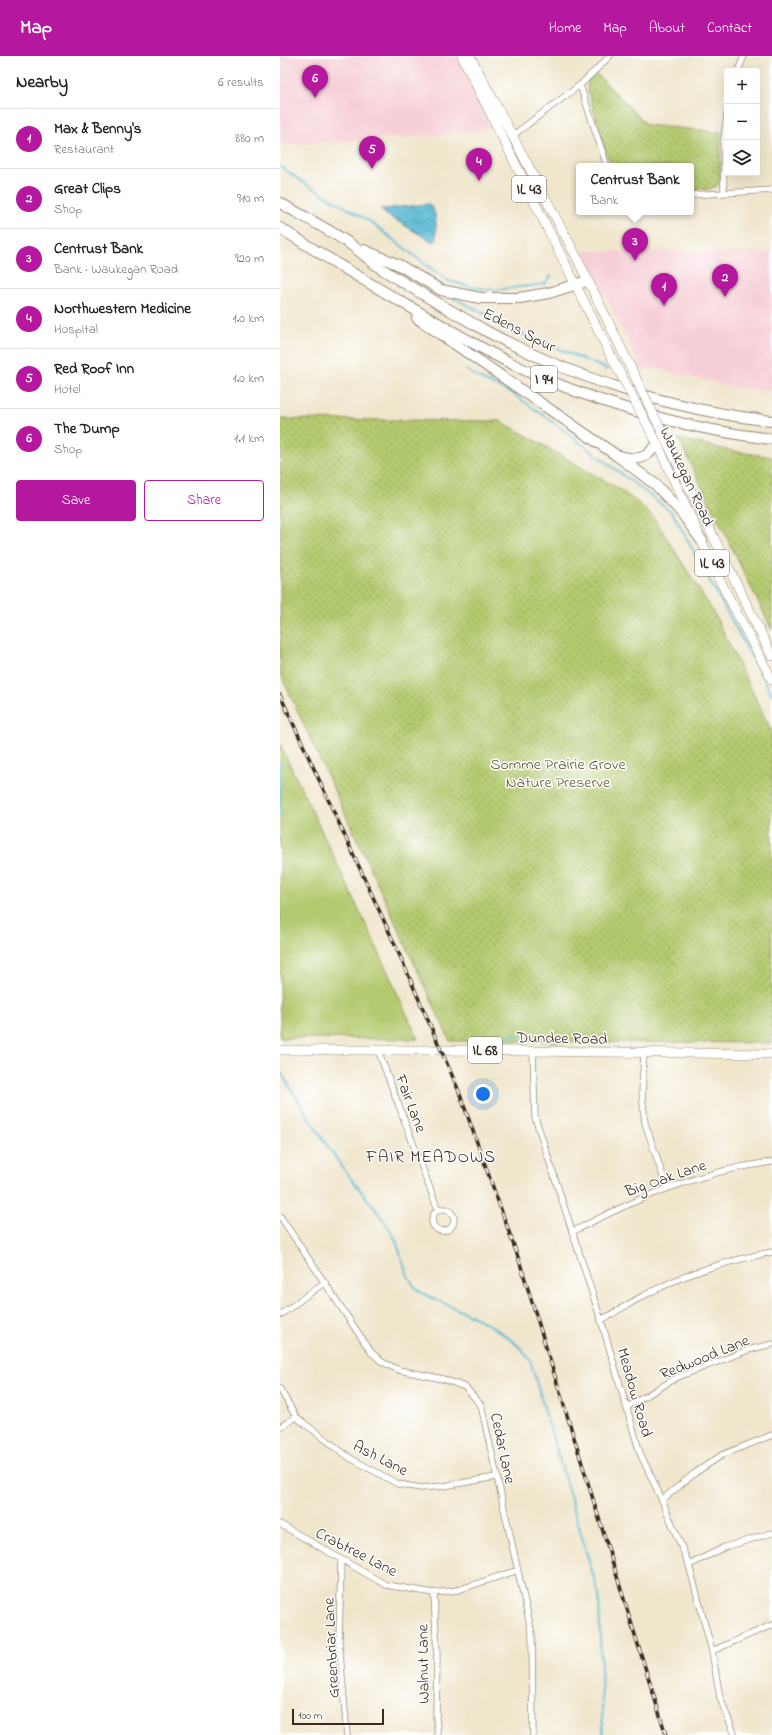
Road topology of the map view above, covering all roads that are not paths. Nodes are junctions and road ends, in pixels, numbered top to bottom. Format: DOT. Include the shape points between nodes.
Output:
graph roads {
  1 [pos="462,56"];
  2 [pos="470,56"];
  3 [pos="610,56"];
  4 [pos="744,56"];
  5 [pos="739,68"];
  6 [pos="580,85"];
  7 [pos="512,136"];
  8 [pos="724,137"];
  9 [pos="606,163"];
  10 [pos="772,190"];
  11 [pos="724,193"];
  12 [pos="694,195"];
  13 [pos="280,203"];
  14 [pos="280,228"];
  15 [pos="351,244"];
  16 [pos="337,265"];
  17 [pos="582,283"];
  18 [pos="772,421"];
  19 [pos="661,430"];
  20 [pos="772,439"];
  21 [pos="657,443"];
  22 [pos="616,455"];
  23 [pos="702,541"];
  24 [pos="772,656"];
  25 [pos="772,680"];
  26 [pos="284,1050"];
  27 [pos="378,1050"];
  28 [pos="533,1051"];
  29 [pos="644,1053"];
  30 [pos="772,1054"];
  31 [pos="772,1162"];
  32 [pos="668,1188"];
  33 [pos="438,1210"];
  34 [pos="280,1216"];
  35 [pos="572,1232"];
  36 [pos="772,1252"];
  37 [pos="325,1282"];
  38 [pos="280,1315"];
  39 [pos="601,1320"];
  40 [pos="772,1344"];
  41 [pos="280,1389"];
  42 [pos="627,1407"];
  43 [pos="296,1417"];
  44 [pos="280,1427"];
  45 [pos="772,1435"];
  46 [pos="496,1477"];
  47 [pos="662,1500"];
  48 [pos="280,1524"];
  49 [pos="772,1533"];
  50 [pos="341,1560"];
  51 [pos="689,1565"];
  52 [pos="518,1570"];
  53 [pos="434,1593"];
  54 [pos="772,1625"];
  55 [pos="712,1651"];
  56 [pos="347,1735"];
  57 [pos="438,1735"];
  58 [pos="533,1735"];
  59 [pos="735,1735"];
  1 -- 17 [label="main road, IL 43"];
  2 -- 7 [label="main road, IL 43"];
  3 -- 6 [label="street"];
  4 -- 5 [label="street"];
  6 -- 7 [label="street"];
  6 -- 9 [label="street"];
  7 -- 17 [label="main road, IL 43" via="575,254"];
  8 -- 11 [label="street"];
  10 -- 11 [label="street"];
  11 -- 12 [label="street"];
  13 -- 15 [label="highway, Edens Spur / I 94"];
  14 -- 16 [label="highway, Edens Spur / I 94"];
  15 -- 17 [label="highway" via="399,266 441,290 480,298 519,298 549,293"];
  15 -- 18 [label="highway, Edens Spur / I 94" via="378,266 488,332 530,353 617,387 684,406"];
  16 -- 20 [label="highway, Edens Spur / I 94" via="486,351 544,379 630,410 705,429"];
  16 -- 22 [label="highway"];
  17 -- 19 [label="main road, Waukegan Road / IL 43, bridge" via="626,360"];
  17 -- 21 [label="main road, Waukegan Road / IL 43, bridge" via="611,356"];
  19 -- 21 [label="highway"];
  19 -- 24 [label="main road, Waukegan Road / IL 43"];
  21 -- 22 [label="highway" via="652,451 640,458 630,460"];
  21 -- 23 [label="main road, Waukegan Road / IL 43"];
  22 -- 23 [label="highway" via="656,485 681,512"];
  23 -- 25 [label="main road, Waukegan Road / IL 43"];
  26 -- 27 [label="main road, Dundee Road / IL 68"];
  27 -- 28 [label="main road, Dundee Road / IL 68"];
  27 -- 33 [label="street, Fair Lane"];
  28 -- 29 [label="main road, Dundee Road / IL 68"];
  28 -- 35 [label="street, Meadow Road" via="535,1117"];
  29 -- 30 [label="main road, Dundee Road / IL 68"];
  29 -- 32 [label="street" via="642,1094 645,1123"];
  31 -- 32 [label="street, Big Oak Lane" via="719,1172"];
  32 -- 35 [label="street, Big Oak Lane" via="621,1206"];
  34 -- 37 [label="street, Cedar Lane"];
  35 -- 39 [label="street, Meadow Road"];
  36 -- 39 [label="street" via="699,1271 655,1290"];
  37 -- 38 [label="street"];
  37 -- 46 [label="street, Cedar Lane" via="371,1352 382,1362 399,1370 443,1378 466,1387 481,1405"];
  39 -- 42 [label="street, Meadow Road"];
  40 -- 42 [label="street, Redwood Lane" via="748,1350 678,1377"];
  41 -- 43 [label="street, Ash Lane"];
  42 -- 47 [label="street, Meadow Road" via="640,1453"];
  43 -- 44 [label="street"];
  43 -- 46 [label="street, Ash Lane" via="350,1458 398,1484 421,1488"];
  45 -- 47 [label="street" via="722,1455"];
  46 -- 52 [label="street, Cedar Lane"];
  47 -- 51 [label="street, Meadow Road"];
  48 -- 50 [label="street, Crabtree Lane"];
  49 -- 51 [label="street" via="725,1547"];
  50 -- 53 [label="street, Crabtree Lane" via="386,1585"];
  50 -- 56 [label="street, Greenbriar Lane" via="340,1641"];
  51 -- 55 [label="street, Meadow Road"];
  52 -- 53 [label="street, Crabtree Lane" via="458,1590"];
  52 -- 58 [label="street, Cedar Lane" via="532,1634"];
  53 -- 57 [label="street, Walnut Lane"];
  54 -- 55 [label="street"];
  55 -- 59 [label="street, Meadow Road" via="720,1698"];
}
